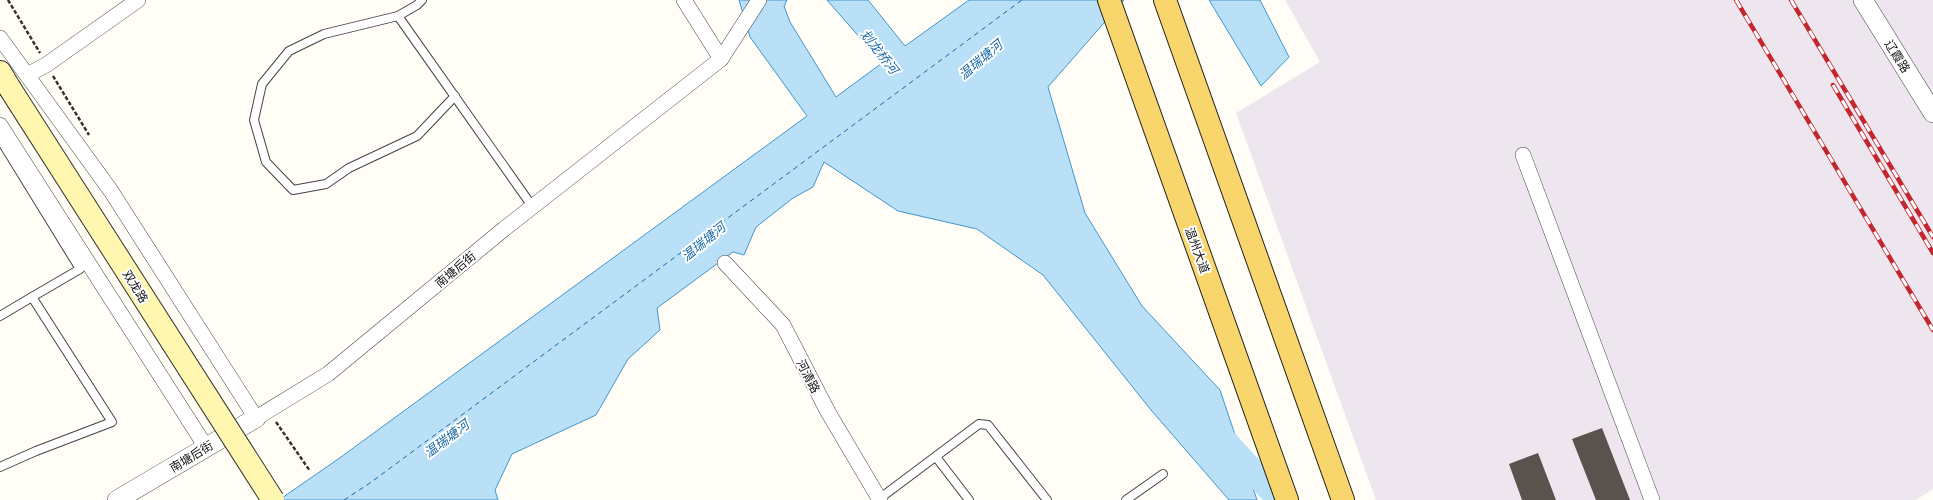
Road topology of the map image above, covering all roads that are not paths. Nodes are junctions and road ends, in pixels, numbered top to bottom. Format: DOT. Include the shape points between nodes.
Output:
graph roads {
  1 [pos="138,0"];
  2 [pos="422,0"];
  3 [pos="684,0"];
  4 [pos="759,0"];
  5 [pos="1109,0"];
  6 [pos="1166,0"];
  7 [pos="1864,0"];
  8 [pos="398,16"];
  9 [pos="0,38"];
  10 [pos="721,59"];
  11 [pos="27,75"];
  12 [pos="5,80"];
  13 [pos="455,96"];
  14 [pos="1933,113"];
  15 [pos="0,125"];
  16 [pos="0,139"];
  17 [pos="1523,155"];
  18 [pos="532,206"];
  19 [pos="726,263"];
  20 [pos="32,297"];
  21 [pos="0,316"];
  22 [pos="256,418"];
  23 [pos="206,448"];
  24 [pos="936,457"];
  25 [pos="0,467"];
  26 [pos="1163,474"];
  27 [pos="117,500"];
  28 [pos="273,500"];
  29 [pos="880,500"];
  30 [pos="969,500"];
  31 [pos="1047,500"];
  32 [pos="1126,500"];
  33 [pos="1287,500"];
  34 [pos="1343,500"];
  35 [pos="1652,500"];
  1 -- 11 [label="street" via="46,65"];
  2 -- 8 [label="lane"];
  3 -- 10 [label="street"];
  4 -- 10 [label="street, 南塘后街"];
  5 -- 33 [label="main road, 温州大道"];
  6 -- 34 [label="main road"];
  7 -- 14 [label="street, 辽霞路"];
  8 -- 13 [label="lane"];
  8 -- 13 [label="lane" via="324,34 289,51 262,84 254,120 266,162 293,190 326,184 349,168 417,136"];
  9 -- 11 [label="street"];
  10 -- 18 [label="street, 南塘后街"];
  11 -- 22 [label="street" via="111,191"];
  12 -- 28 [label="main road, 双龙路, bridge"];
  13 -- 18 [label="lane"];
  15 -- 23 [label="street"];
  16 -- 20 [label="lane" via="80,269"];
  17 -- 35 [label="street"];
  18 -- 22 [label="street, 南塘后街" via="328,374"];
  19 -- 29 [label="street, 河清路" via="783,325 828,412"];
  20 -- 21 [label="lane"];
  20 -- 25 [label="lane" via="112,422"];
  22 -- 23 [label="street, 南塘后街"];
  23 -- 27 [label="street, 南塘后街"];
  24 -- 29 [label="lane"];
  24 -- 30 [label="lane"];
  24 -- 31 [label="lane" via="979,424 988,425"];
  26 -- 32 [label="lane"];
}
